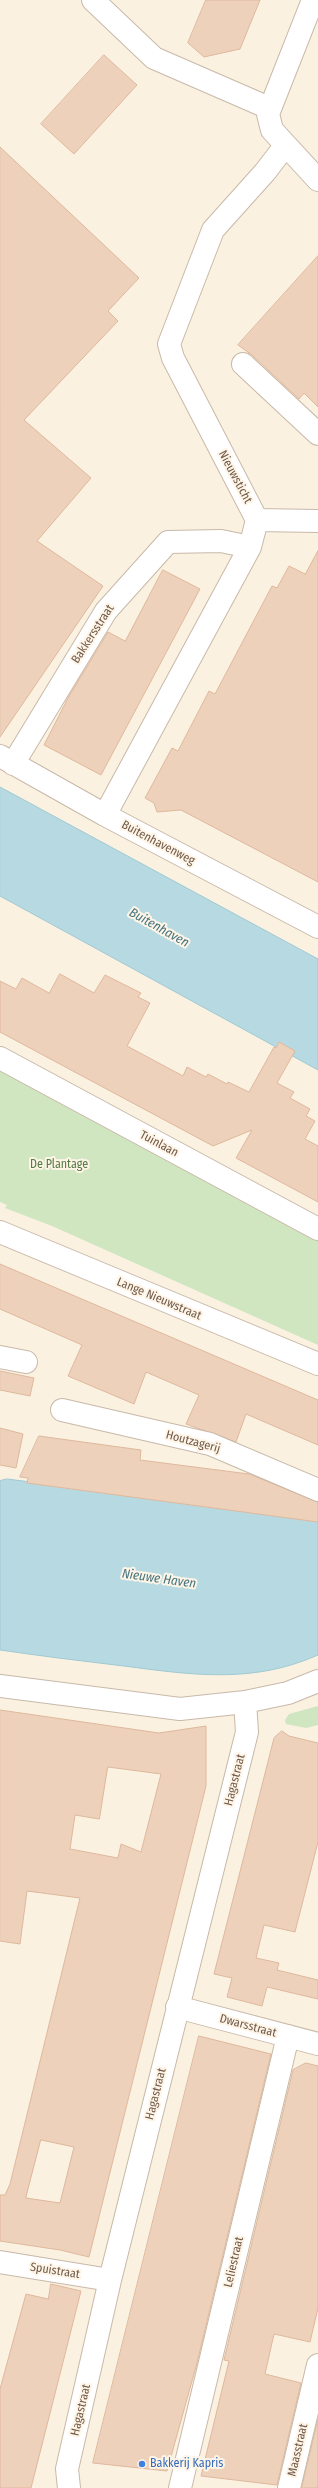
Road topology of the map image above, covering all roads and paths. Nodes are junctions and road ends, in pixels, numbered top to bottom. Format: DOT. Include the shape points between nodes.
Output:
graph roads {
  1 [pos="93,0"];
  2 [pos="313,0"];
  3 [pos="269,108"];
  4 [pos="284,146"];
  5 [pos="318,180"];
  6 [pos="244,364"];
  7 [pos="318,434"];
  8 [pos="258,520"];
  9 [pos="318,521"];
  10 [pos="250,547"];
  11 [pos="7,760"];
  12 [pos="105,815"];
  13 [pos="318,927"];
  14 [pos="0,1058"];
  15 [pos="318,1229"];
  16 [pos="0,1232"];
  17 [pos="0,1358"];
  18 [pos="26,1362"];
  19 [pos="318,1364"];
  20 [pos="62,1410"];
  21 [pos="318,1490"];
  22 [pos="318,1681"];
  23 [pos="0,1686"];
  24 [pos="245,1702"];
  25 [pos="177,2007"];
  26 [pos="288,2036"];
  27 [pos="318,2044"];
  28 [pos="0,2262"];
  29 [pos="110,2280"];
  30 [pos="318,2365"];
  31 [pos="69,2488"];
  32 [pos="180,2488"];
  33 [pos="289,2488"];
  1 -- 3 [label="street" via="154,58"];
  2 -- 3 [label="street"];
  3 -- 4 [label="street" via="272,130"];
  4 -- 5 [label="street"];
  4 -- 8 [label="street, Nieuwsticht" via="265,172 213,230 169,344 173,358"];
  6 -- 7 [label="street"];
  8 -- 9 [label="street"];
  8 -- 10 [label="street"];
  10 -- 11 [label="street, Bakkersstraat" via="221,541 168,542 106,611"];
  10 -- 12 [label="street"];
  11 -- 12 [label="street, Buitenhavenweg"];
  12 -- 13 [label="street, Buitenhavenweg"];
  14 -- 15 [label="street, Tuinlaan"];
  16 -- 19 [label="street, Lange Nieuwstraat"];
  17 -- 18 [label="street"];
  20 -- 21 [label="street, Houtzagerij" via="210,1444"];
  22 -- 24 [label="street" via="288,1693"];
  23 -- 24 [label="street" via="180,1709"];
  24 -- 25 [label="street, Hagastraat" via="247,1732"];
  25 -- 26 [label="street, Dwarsstraat"];
  25 -- 29 [label="street, Hagastraat"];
  26 -- 27 [label="street, Dwarsstraat"];
  26 -- 32 [label="street, Leliestraat"];
  28 -- 29 [label="street, Spuistraat"];
  29 -- 31 [label="street, Hagastraat" via="67,2469"];
  30 -- 33 [label="street, Maasstraat"];
}
